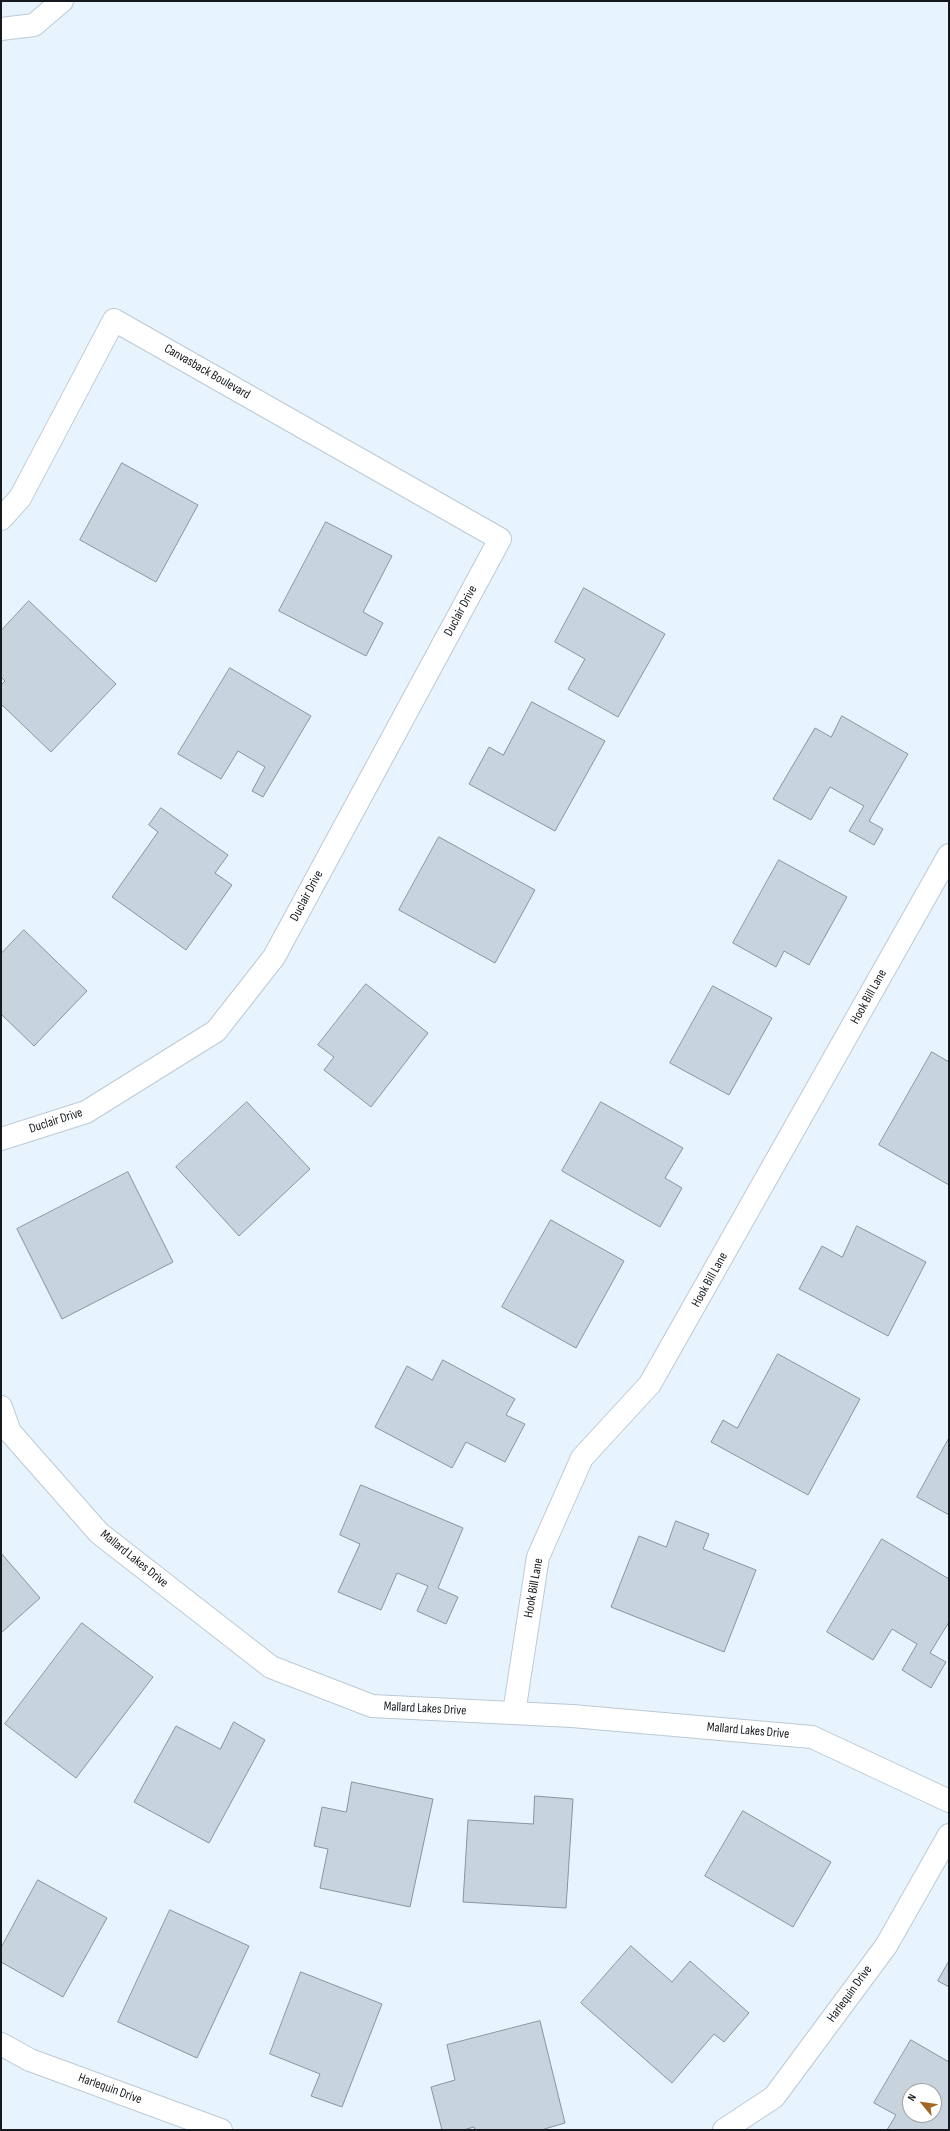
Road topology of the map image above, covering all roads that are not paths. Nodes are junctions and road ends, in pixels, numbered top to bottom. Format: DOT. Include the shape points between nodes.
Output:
graph roads {
  1 [pos="62,1"];
  2 [pos="1,29"];
  3 [pos="1,519"];
  4 [pos="500,539"];
  5 [pos="949,855"];
  6 [pos="1,1139"];
  7 [pos="1,1407"];
  8 [pos="514,1713"];
  9 [pos="949,1801"];
  10 [pos="949,1835"];
  11 [pos="1,2044"];
  12 [pos="221,2130"];
  13 [pos="724,2130"];
  1 -- 2 [label="street" via="34,25"];
  3 -- 4 [label="street, Canvasback Boulevard" via="20,498 114,320"];
  4 -- 6 [label="street, Duclair Drive" via="274,957 216,1031 86,1112"];
  5 -- 8 [label="street, Hook Bill Lane" via="650,1384 582,1458 538,1557"];
  7 -- 8 [label="street, Mallard Lakes Drive" via="10,1432 99,1533 271,1667 372,1706"];
  8 -- 9 [label="street, Mallard Lakes Drive" via="812,1737"];
  10 -- 13 [label="street, Harlequin Drive" via="886,1946 774,2097"];
  11 -- 12 [label="street, Harlequin Drive" via="30,2060"];
}
